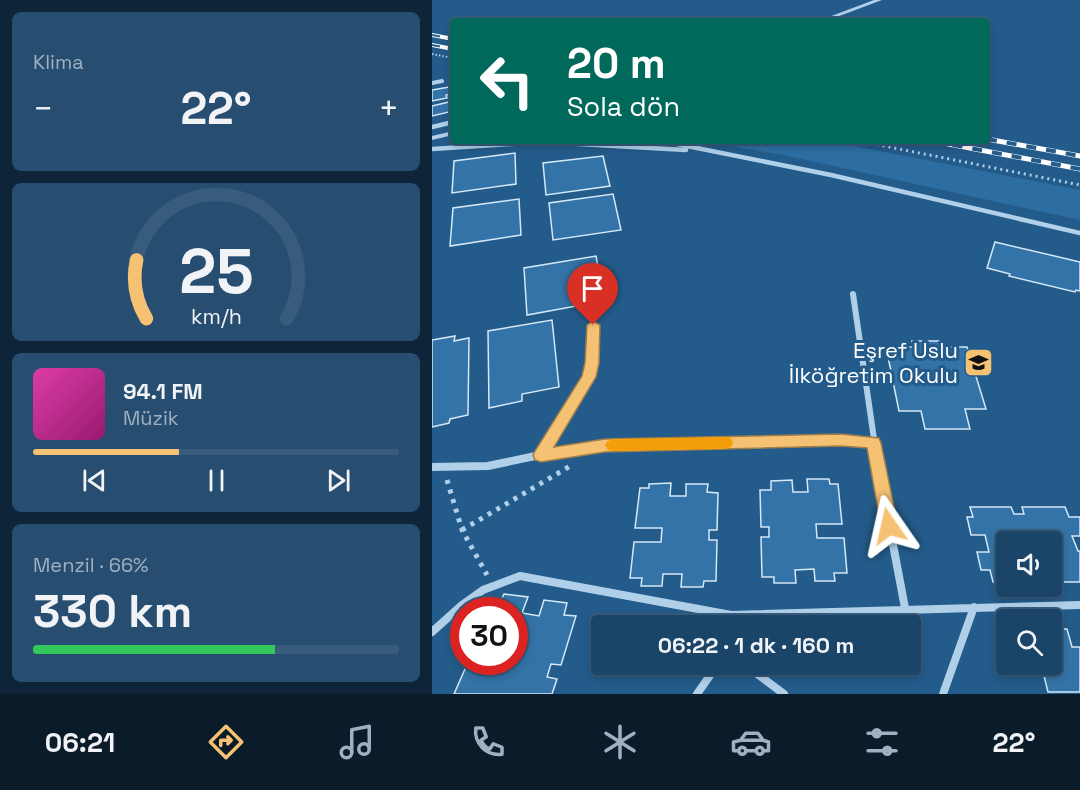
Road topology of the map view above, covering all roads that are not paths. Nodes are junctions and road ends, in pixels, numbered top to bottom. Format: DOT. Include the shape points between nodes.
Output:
graph roads {
  1 [pos="879,0"];
  2 [pos="829,18"];
  3 [pos="442,81"];
  4 [pos="432,83"];
  5 [pos="450,123"];
  6 [pos="432,127"];
  7 [pos="450,134"];
  8 [pos="432,138"];
  9 [pos="498,144"];
  10 [pos="592,144"];
  11 [pos="675,144"];
  12 [pos="432,150"];
  13 [pos="708,152"];
  14 [pos="1080,233"];
  15 [pos="853,294"];
  16 [pos="593,325"];
  17 [pos="874,443"];
  18 [pos="541,455"];
  19 [pos="432,467"];
  20 [pos="1080,605"];
  21 [pos="974,607"];
  22 [pos="905,608"];
  23 [pos="731,615"];
  24 [pos="432,632"];
  25 [pos="710,675"];
  26 [pos="759,675"];
  27 [pos="697,694"];
  28 [pos="784,694"];
  29 [pos="943,694"];
  1 -- 2 [label="street"];
  3 -- 4 [label="street"];
  5 -- 6 [label="street"];
  7 -- 8 [label="street"];
  9 -- 12 [label="street"];
  10 -- 13 [label="street"];
  11 -- 13 [label="street"];
  13 -- 14 [label="street" via="831,174"];
  15 -- 17 [label="street"];
  16 -- 18 [label="lane" via="589,377"];
  17 -- 18 [label="street" via="841,440 605,445"];
  17 -- 22 [label="street"];
  18 -- 19 [label="street" via="488,465"];
  20 -- 21 [label="street"];
  21 -- 22 [label="street"];
  21 -- 29 [label="street"];
  22 -- 23 [label="street"];
  23 -- 24 [label="street" via="520,576 492,584 462,603"];
  25 -- 27 [label="street"];
  26 -- 28 [label="street"];
}
